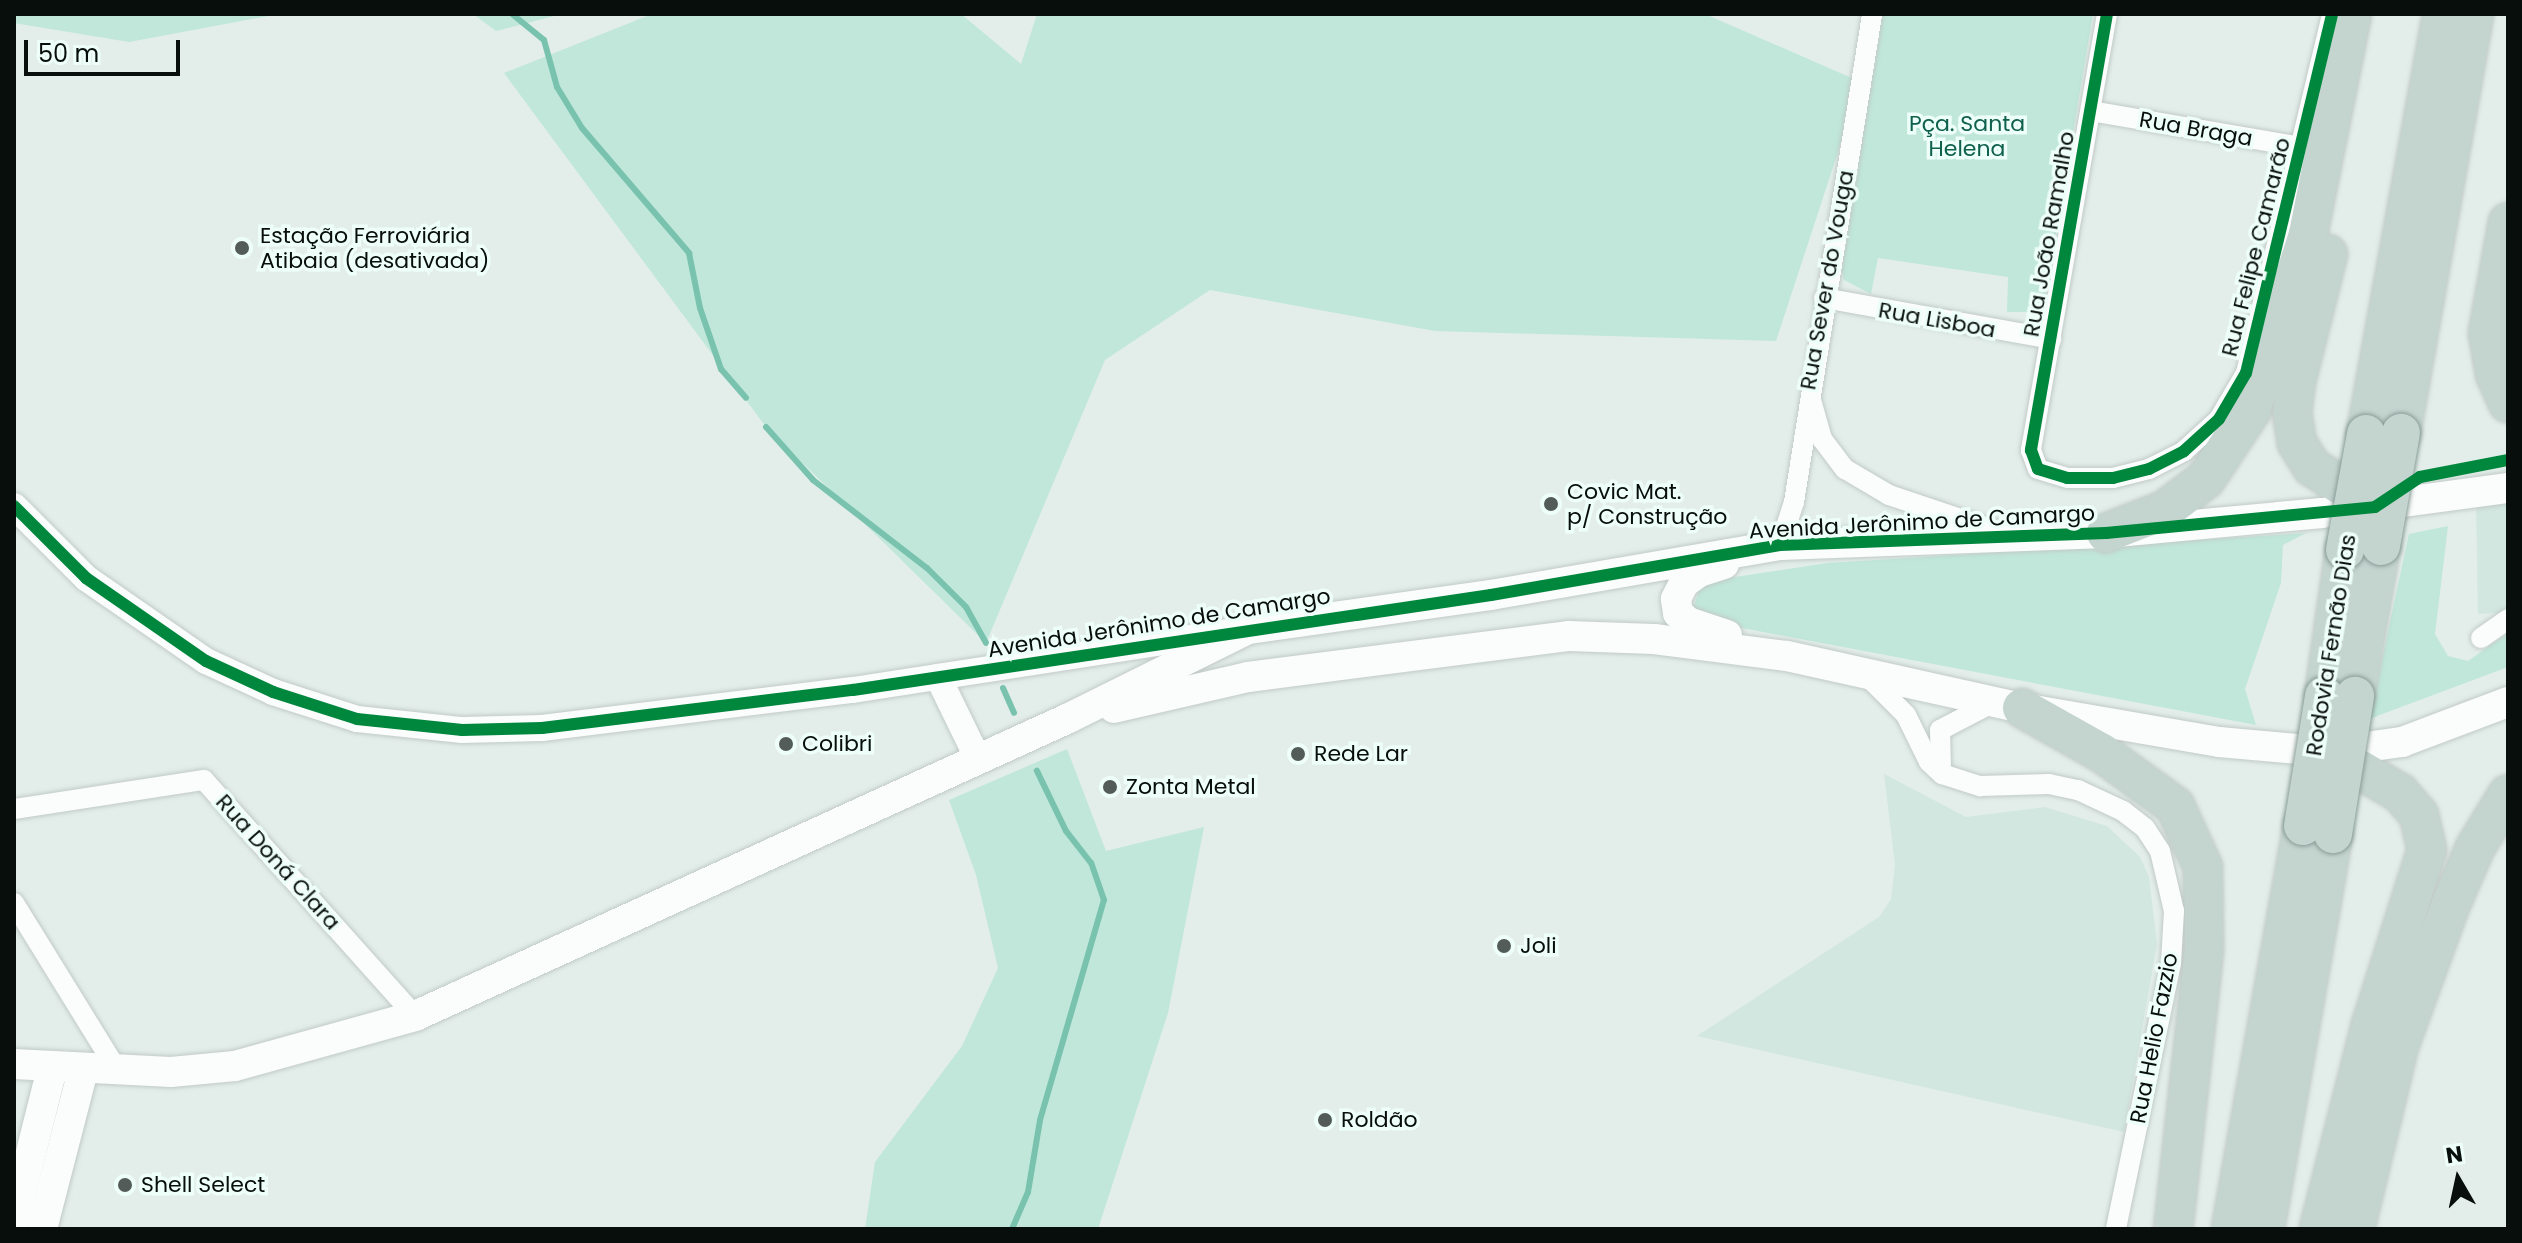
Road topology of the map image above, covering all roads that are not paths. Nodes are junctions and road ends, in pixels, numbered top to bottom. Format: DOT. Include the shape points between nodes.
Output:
graph roads {
  1 [pos="1872,14"];
  2 [pos="2107,14"];
  3 [pos="2332,14"];
  4 [pos="2352,14"];
  5 [pos="2375,14"];
  6 [pos="2442,14"];
  7 [pos="2474,14"];
  8 [pos="2091,111"];
  9 [pos="2301,147"];
  10 [pos="2508,222"];
  11 [pos="1824,298"];
  12 [pos="2051,339"];
  13 [pos="1808,392"];
  14 [pos="2508,403"];
  15 [pos="2383,434"];
  16 [pos="2032,461"];
  17 [pos="2508,488"];
  18 [pos="14,506"];
  19 [pos="2375,507"];
  20 [pos="2106,533"];
  21 [pos="2020,536"];
  22 [pos="1774,546"];
  23 [pos="1491,595"];
  24 [pos="2508,619"];
  25 [pos="1248,629"];
  26 [pos="2481,638"];
  27 [pos="1787,656"];
  28 [pos="1340,664"];
  29 [pos="1860,672"];
  30 [pos="938,677"];
  31 [pos="2508,702"];
  32 [pos="2008,705"];
  33 [pos="1069,718"];
  34 [pos="2330,752"];
  35 [pos="978,759"];
  36 [pos="1942,774"];
  37 [pos="2508,794"];
  38 [pos="14,809"];
  39 [pos="2318,830"];
  40 [pos="14,903"];
  41 [pos="415,1016"];
  42 [pos="14,1064"];
  43 [pos="52,1069"];
  44 [pos="83,1070"];
  45 [pos="117,1070"];
  46 [pos="14,1220"];
  47 [pos="42,1229"];
  48 [pos="2116,1229"];
  49 [pos="2173,1229"];
  50 [pos="2231,1229"];
  51 [pos="2265,1229"];
  52 [pos="2319,1229"];
  53 [pos="2355,1229"];
  1 -- 11 [label="street, Rua Sever do Vouga"];
  2 -- 8 [label="street, Rua João Ramalho"];
  3 -- 9 [label="street, Rua Felipe Camarão"];
  4 -- 20 [label="highway" via="2308,234 2251,411 2206,479 2165,510"];
  5 -- 19 [label="highway" via="2333,238 2292,412 2297,443 2312,467"];
  6 -- 15 [label="highway, Rodovia Fernão Dias"];
  7 -- 15 [label="highway, Rodovia Fernão Dias"];
  8 -- 9 [label="street, Rua Braga"];
  8 -- 12 [label="street, Rua João Ramalho"];
  9 -- 16 [label="street, Rua Felipe Camarão" via="2246,373 2219,419 2184,451 2149,469 2113,478 2067,478 2038,469"];
  10 -- 14 [label="highway" via="2488,333 2495,374"];
  11 -- 12 [label="street, Rua Lisboa"];
  11 -- 13 [label="street, Rua Sever do Vouga"];
  12 -- 16 [label="street, Rua João Ramalho"];
  13 -- 21 [label="street" via="1822,439 1845,469 1889,495 1951,519"];
  13 -- 22 [label="street, Rua Sever do Vouga" via="1794,502"];
  15 -- 39 [label="highway, Rodovia Fernão Dias, bridge"];
  17 -- 19 [label="main road, Avenida Jerônimo de Camargo"];
  18 -- 30 [label="street, Avenida Jerônimo de Camargo" via="86,578 206,661 273,692 357,719 462,730 542,728"];
  19 -- 20 [label="main road, Avenida Jerônimo de Camargo"];
  20 -- 21 [label="main road, Avenida Jerônimo de Camargo"];
  21 -- 22 [label="main road, Avenida Jerônimo de Camargo"];
  22 -- 23 [label="main road, Avenida Jerônimo de Camargo"];
  22 -- 27 [label="main road" via="1699,572 1680,591 1678,613 1708,630 1759,642"];
  23 -- 25 [label="main road, Avenida Jerônimo de Camargo"];
  23 -- 28 [label="main road" via="1384,619 1344,647"];
  24 -- 26 [label="street"];
  25 -- 30 [label="street, Avenida Jerônimo de Camargo"];
  25 -- 33 [label="main road"];
  27 -- 28 [label="main road" via="1654,639 1569,636"];
  27 -- 29 [label="main road"];
  28 -- 33 [label="main road" via="1248,677"];
  29 -- 32 [label="main road"];
  29 -- 36 [label="street" via="1906,715 1929,762"];
  30 -- 35 [label="street"];
  31 -- 34 [label="main road" via="2402,742"];
  32 -- 34 [label="main road" via="2219,742"];
  32 -- 36 [label="street" via="1940,730 1937,758"];
  32 -- 49 [label="highway" via="2102,753 2175,806 2203,867 2204,950"];
  33 -- 35 [label="main road"];
  34 -- 52 [label="highway" via="2400,793 2419,815 2427,850 2371,1025"];
  35 -- 41 [label="main road"];
  36 -- 48 [label="street, Rua Helio Fazzio" via="1980,786 2049,784 2078,790 2123,811 2145,828 2160,851 2174,911 2171,963"];
  37 -- 53 [label="highway" via="2475,848 2399,1046"];
  38 -- 41 [label="street, Rua Doná Clara" via="204,780"];
  39 -- 50 [label="highway, Rodovia Fernão Dias"];
  39 -- 51 [label="highway, Rodovia Fernão Dias"];
  40 -- 45 [label="street"];
  41 -- 45 [label="main road" via="235,1066"];
  42 -- 43 [label="main road"];
  43 -- 44 [label="main road"];
  43 -- 46 [label="main road"];
  44 -- 45 [label="main road"];
  44 -- 47 [label="main road"];
}
